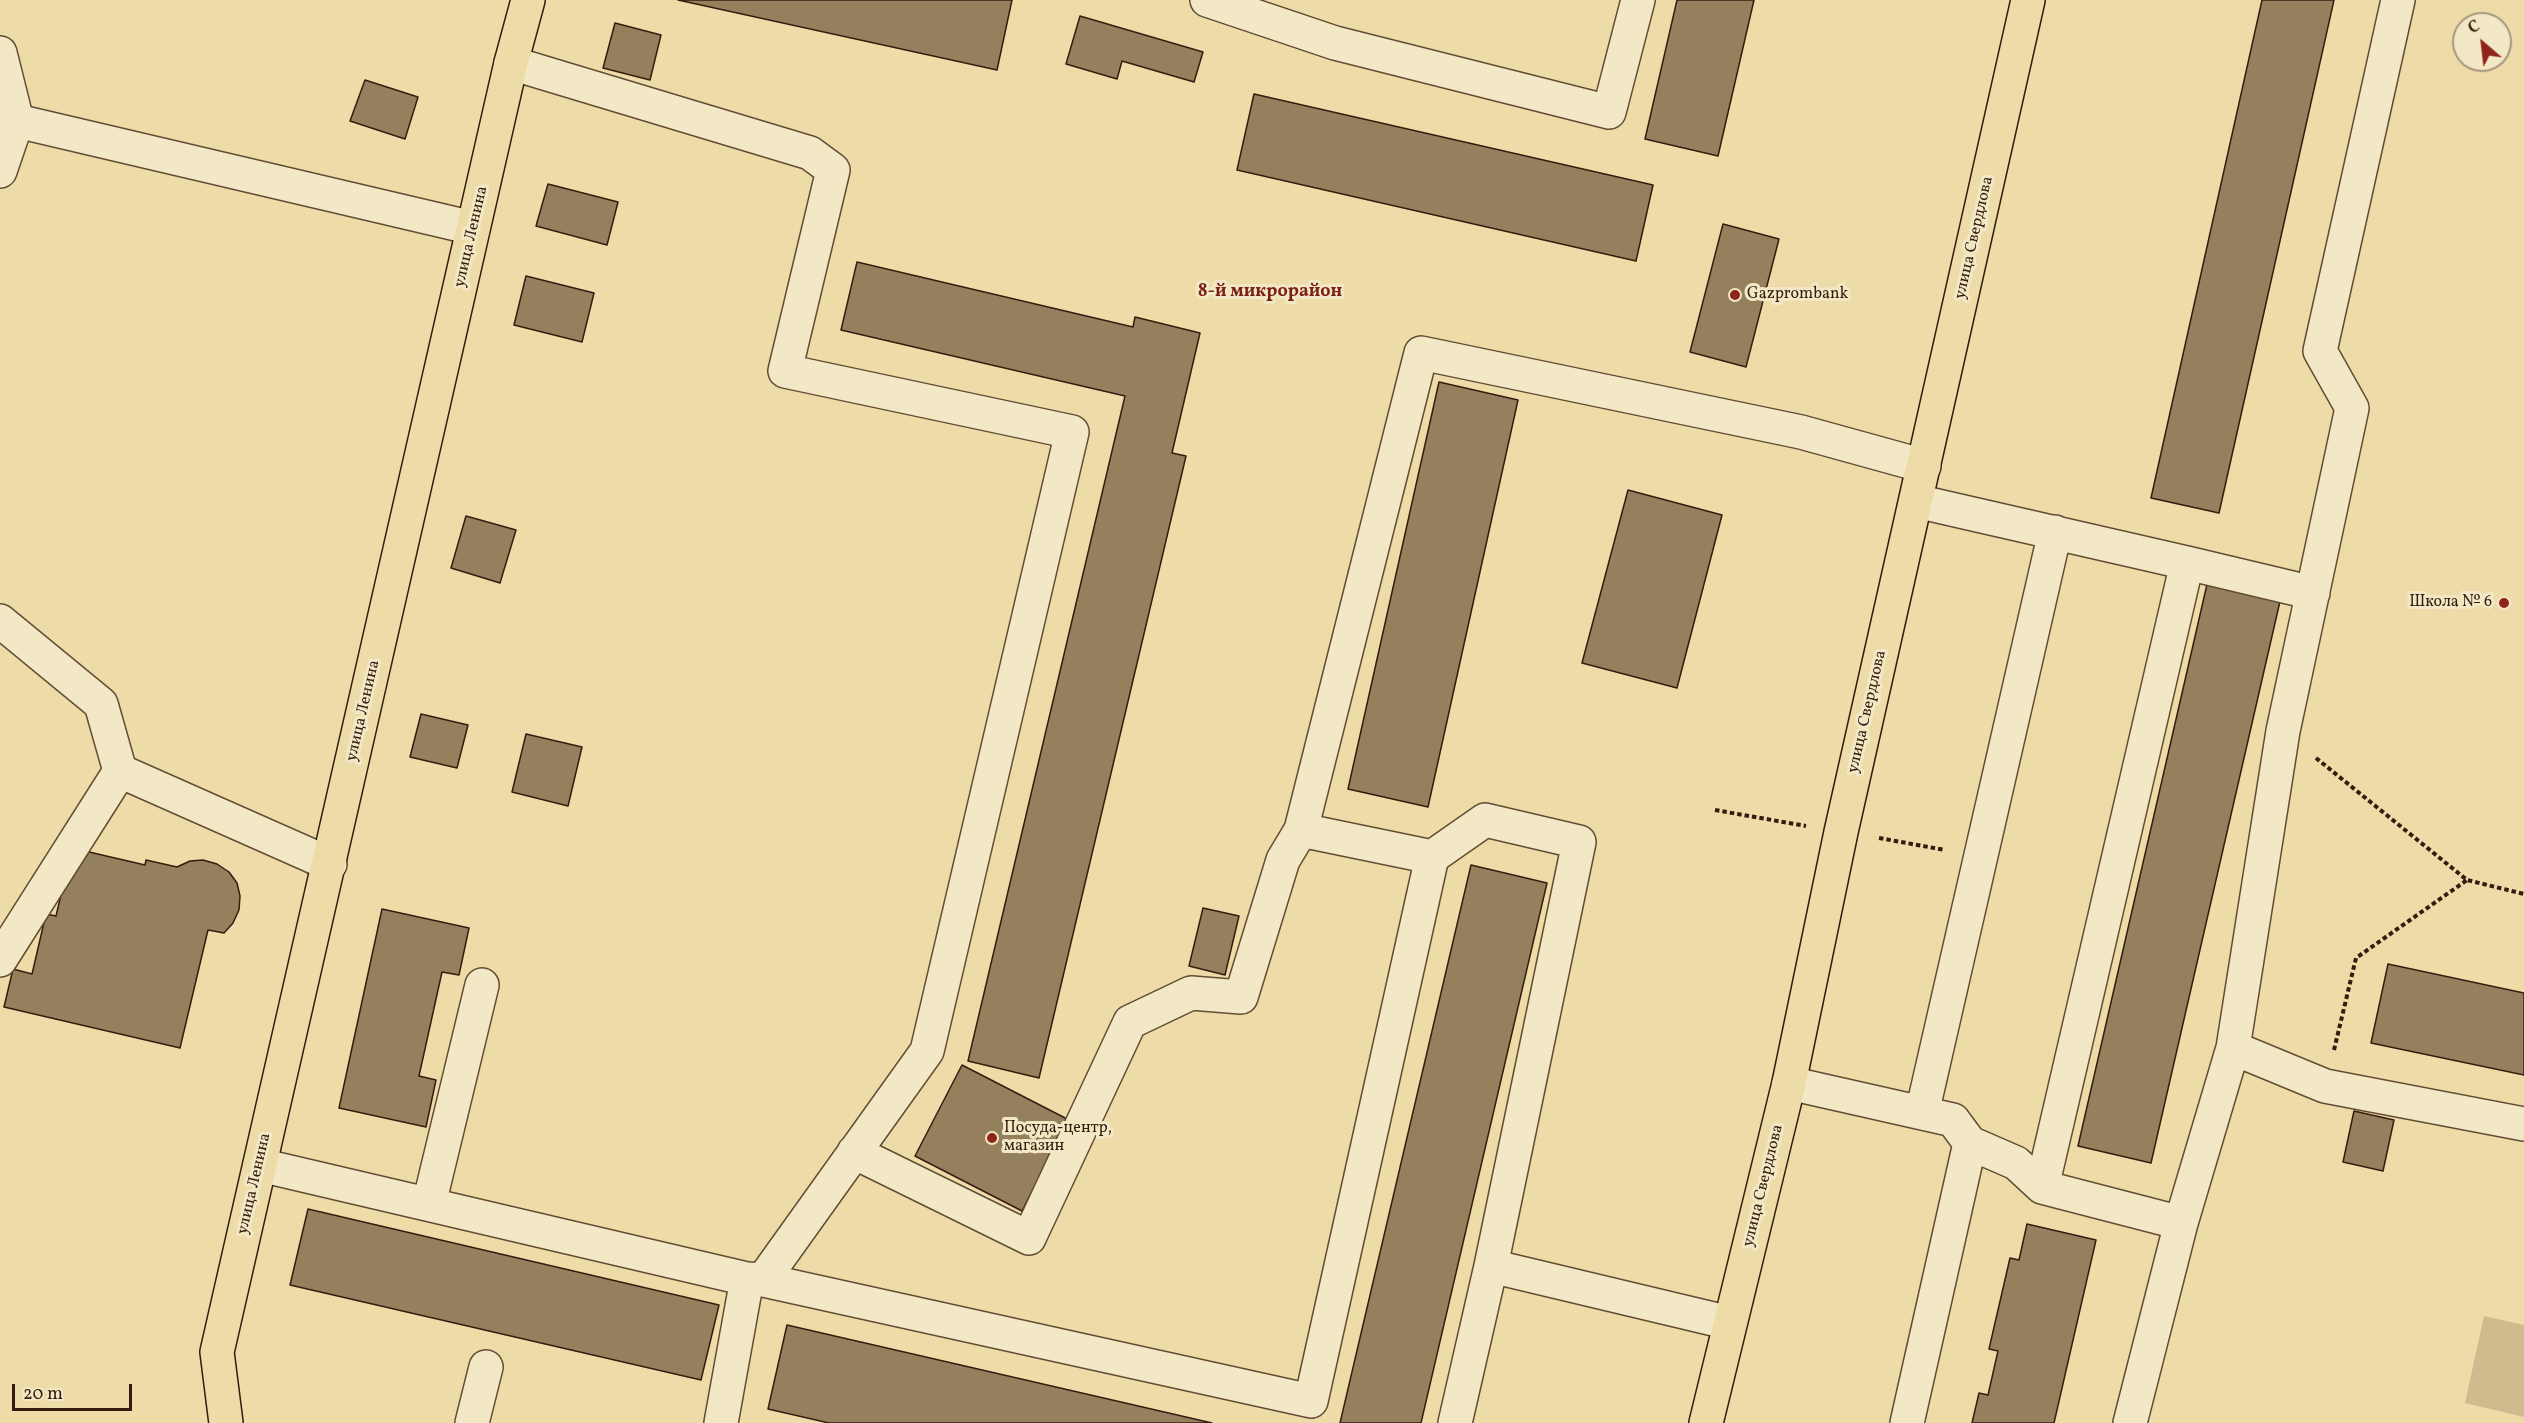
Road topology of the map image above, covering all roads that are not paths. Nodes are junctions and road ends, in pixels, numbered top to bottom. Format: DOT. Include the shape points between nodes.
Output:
graph roads {
  1 [pos="528,0"];
  2 [pos="1207,0"];
  3 [pos="1638,0"];
  4 [pos="2028,0"];
  5 [pos="2398,0"];
  6 [pos="0,53"];
  7 [pos="511,63"];
  8 [pos="17,122"];
  9 [pos="0,171"];
  10 [pos="473,228"];
  11 [pos="1924,466"];
  12 [pos="1916,501"];
  13 [pos="2055,532"];
  14 [pos="2187,563"];
  15 [pos="2313,593"];
  16 [pos="0,621"];
  17 [pos="120,771"];
  18 [pos="1301,830"];
  19 [pos="1432,857"];
  20 [pos="330,864"];
  21 [pos="0,960"];
  22 [pos="482,985"];
  23 [pos="2233,1048"];
  24 [pos="1789,1083"];
  25 [pos="1922,1113"];
  26 [pos="2524,1124"];
  27 [pos="1970,1143"];
  28 [pos="854,1152"];
  29 [pos="260,1165"];
  30 [pos="2042,1187"];
  31 [pos="429,1204"];
  32 [pos="2181,1223"];
  33 [pos="1491,1266"];
  34 [pos="755,1280"];
  35 [pos="1730,1323"];
  36 [pos="486,1367"];
  37 [pos="226,1423"];
  38 [pos="472,1423"];
  39 [pos="721,1423"];
  40 [pos="1455,1423"];
  41 [pos="1706,1423"];
  42 [pos="1907,1423"];
  43 [pos="2130,1423"];
  1 -- 7 [label="main road, улица Ленина"];
  2 -- 3 [label="lane" via="1335,43 1609,112"];
  4 -- 11 [label="main road, улица Свердлова"];
  5 -- 15 [label="lane" via="2320,351 2352,408"];
  6 -- 8 [label="lane"];
  7 -- 10 [label="main road, улица Ленина"];
  7 -- 28 [label="lane" via="810,153 833,170 785,371 1072,432 927,1050"];
  8 -- 9 [label="lane"];
  8 -- 10 [label="lane"];
  10 -- 20 [label="main road, улица Ленина"];
  11 -- 12 [label="main road, улица Свердлова"];
  11 -- 18 [label="lane" via="1801,432 1421,353"];
  12 -- 13 [label="lane"];
  12 -- 24 [label="main road, улица Свердлова" via="1840,832"];
  13 -- 14 [label="lane"];
  13 -- 25 [label="lane"];
  14 -- 15 [label="lane"];
  14 -- 30 [label="lane"];
  15 -- 23 [label="lane" via="2283,731"];
  16 -- 17 [label="lane" via="101,704"];
  17 -- 20 [label="lane"];
  17 -- 21 [label="lane"];
  18 -- 19 [label="lane"];
  18 -- 28 [label="lane" via="1283,860 1241,997 1191,993 1130,1022 1029,1238"];
  19 -- 33 [label="lane" via="1485,820 1579,842"];
  19 -- 34 [label="lane" via="1311,1401"];
  20 -- 29 [label="main road, улица Ленина"];
  22 -- 31 [label="lane"];
  23 -- 26 [label="lane" via="2325,1086"];
  23 -- 32 [label="lane"];
  24 -- 25 [label="lane"];
  24 -- 35 [label="main road, улица Свердлова"];
  25 -- 27 [label="lane" via="1953,1120"];
  27 -- 30 [label="lane" via="2016,1163"];
  27 -- 42 [label="lane"];
  28 -- 34 [label="lane"];
  29 -- 31 [label="lane"];
  29 -- 37 [label="main road, улица Ленина" via="217,1352"];
  30 -- 32 [label="lane"];
  31 -- 34 [label="lane"];
  32 -- 43 [label="lane"];
  33 -- 35 [label="lane"];
  33 -- 40 [label="lane"];
  34 -- 39 [label="lane"];
  35 -- 41 [label="main road, улица Свердлова"];
  36 -- 38 [label="lane"];
}
